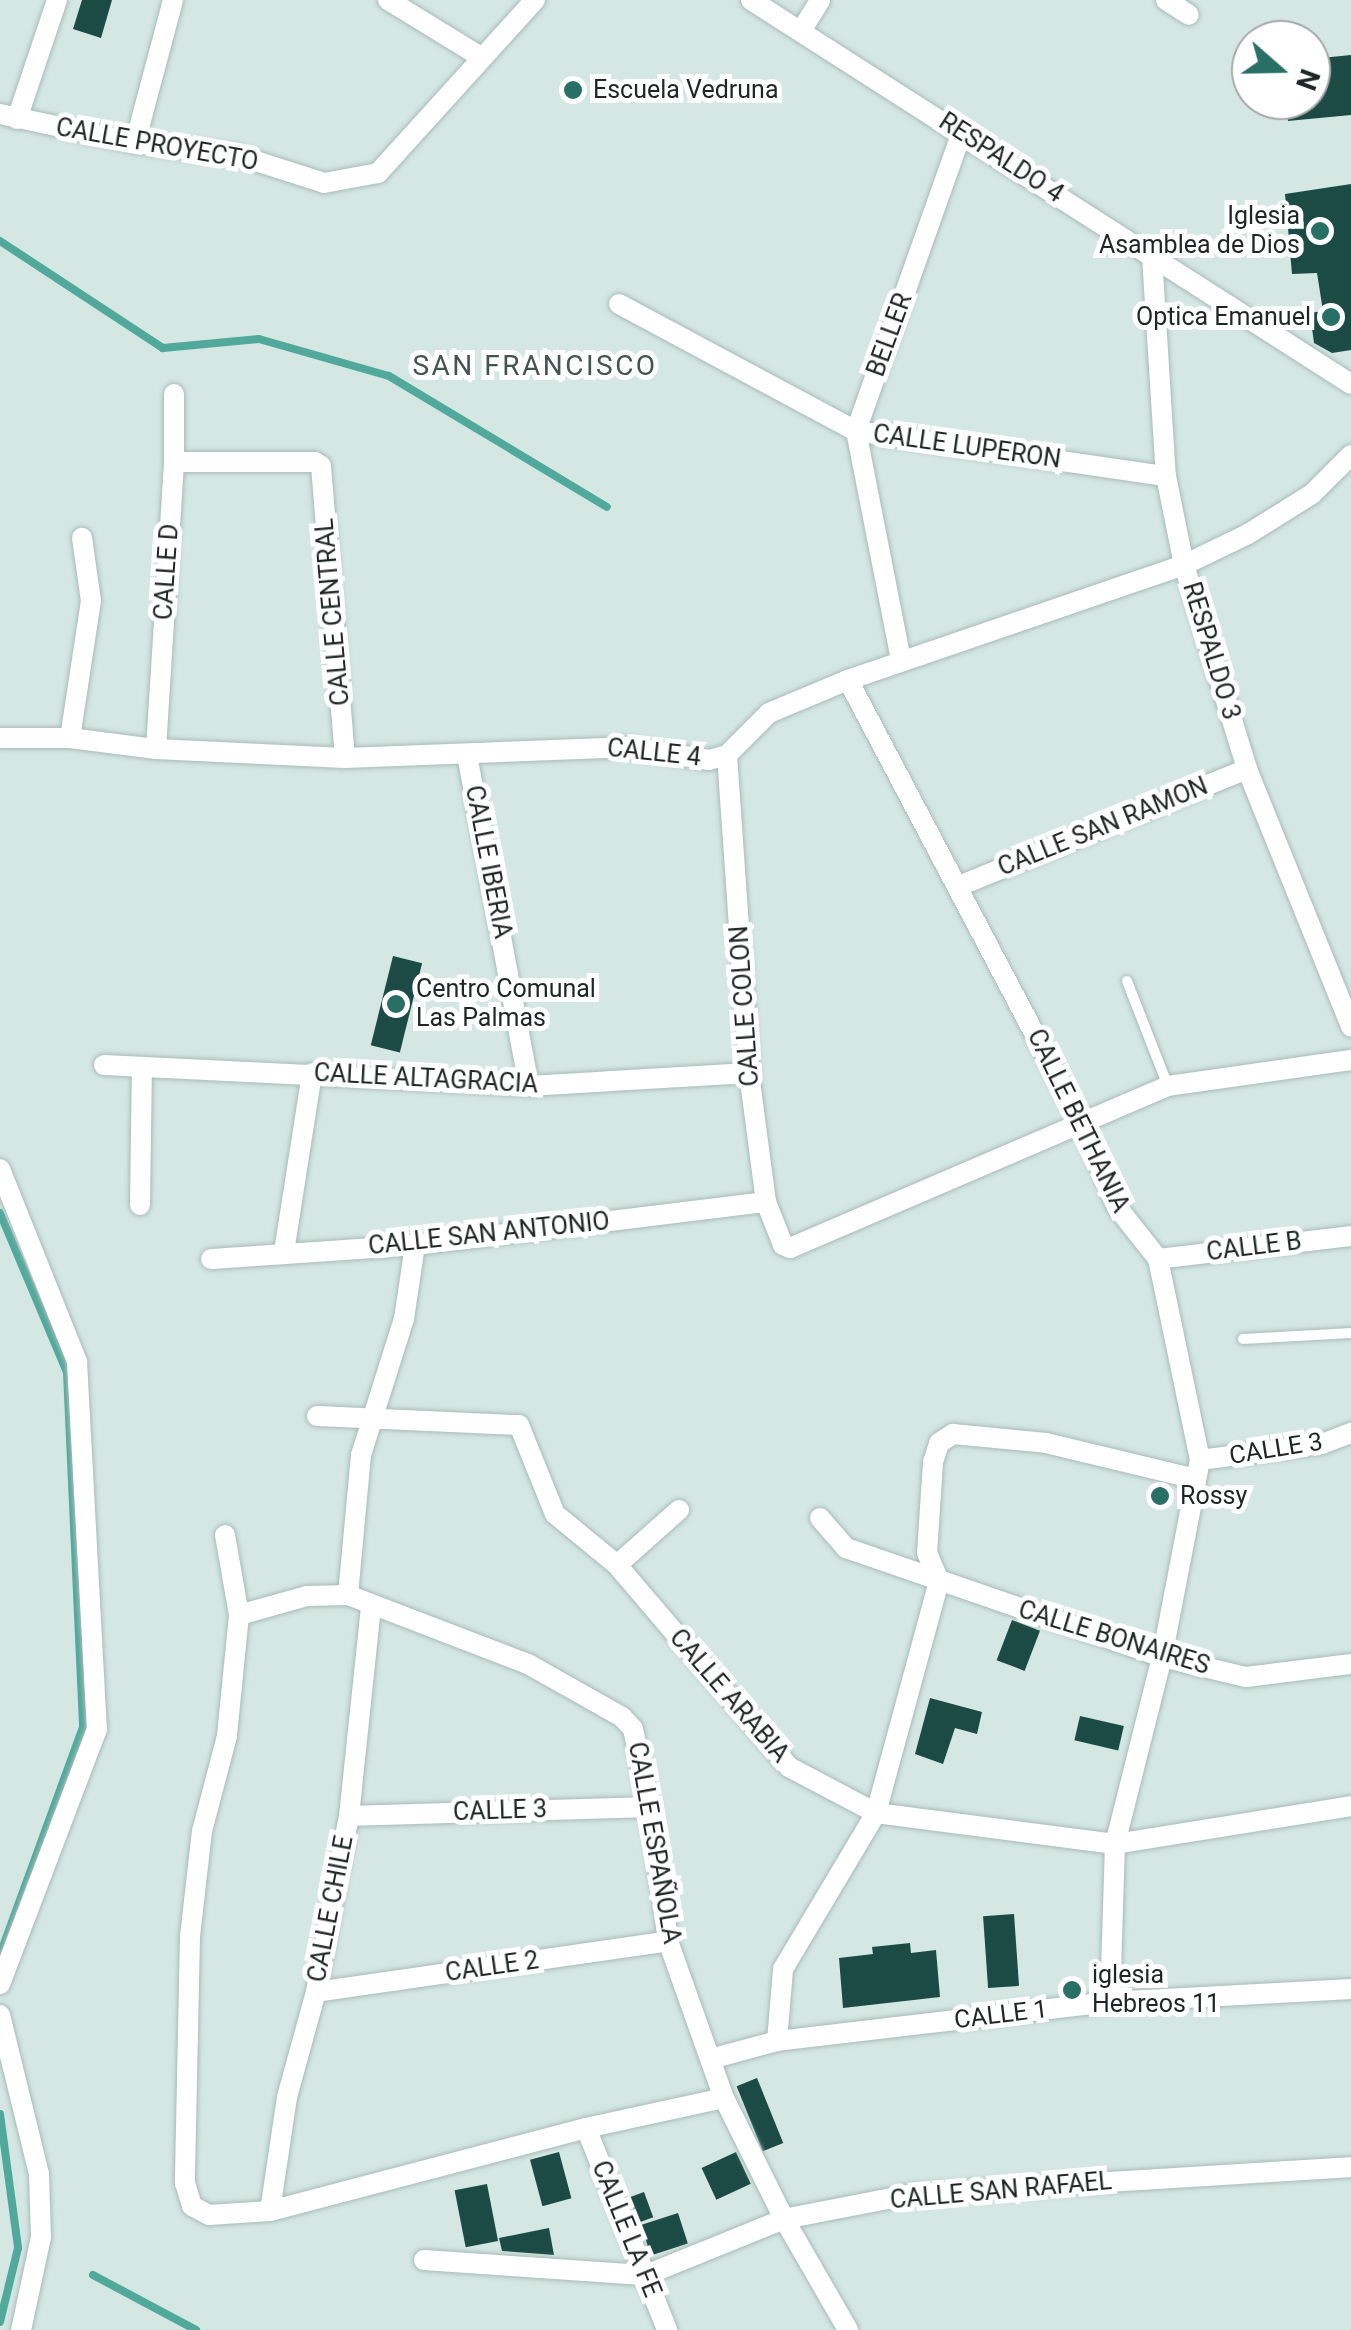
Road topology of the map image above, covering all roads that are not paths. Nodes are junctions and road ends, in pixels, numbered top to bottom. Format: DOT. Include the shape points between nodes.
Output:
graph roads {
  1 [pos="57,0"];
  2 [pos="172,0"];
  3 [pos="388,0"];
  4 [pos="535,0"];
  5 [pos="751,0"];
  6 [pos="820,0"];
  7 [pos="1166,0"];
  8 [pos="1189,14"];
  9 [pos="802,31"];
  10 [pos="482,56"];
  11 [pos="8,117"];
  12 [pos="962,132"];
  13 [pos="135,143"];
  14 [pos="1152,256"];
  15 [pos="619,304"];
  16 [pos="1351,384"];
  17 [pos="174,394"];
  18 [pos="856,431"];
  19 [pos="1351,455"];
  20 [pos="174,462"];
  21 [pos="1166,476"];
  22 [pos="82,538"];
  23 [pos="1184,565"];
  24 [pos="901,660"];
  25 [pos="848,680"];
  26 [pos="0,738"];
  27 [pos="70,738"];
  28 [pos="156,749"];
  29 [pos="727,755"];
  30 [pos="467,756"];
  31 [pos="345,758"];
  32 [pos="1247,769"];
  33 [pos="959,886"];
  34 [pos="1127,981"];
  35 [pos="1351,1026"];
  36 [pos="1351,1060"];
  37 [pos="104,1065"];
  38 [pos="142,1067"];
  39 [pos="312,1073"];
  40 [pos="749,1074"];
  41 [pos="529,1086"];
  42 [pos="1168,1086"];
  43 [pos="1080,1122"];
  44 [pos="0,1169"];
  45 [pos="766,1202"];
  46 [pos="140,1204"];
  47 [pos="1351,1236"];
  48 [pos="415,1245"];
  49 [pos="284,1252"];
  50 [pos="211,1259"];
  51 [pos="1158,1259"];
  52 [pos="1351,1333"];
  53 [pos="1244,1339"];
  54 [pos="317,1416"];
  55 [pos="376,1418"];
  56 [pos="1351,1434"];
  57 [pos="1198,1470"];
  58 [pos="679,1510"];
  59 [pos="820,1518"];
  60 [pos="225,1535"];
  61 [pos="617,1565"];
  62 [pos="939,1581"];
  63 [pos="348,1595"];
  64 [pos="371,1605"];
  65 [pos="239,1615"];
  66 [pos="1162,1657"];
  67 [pos="1351,1664"];
  68 [pos="1351,1806"];
  69 [pos="650,1807"];
  70 [pos="876,1813"];
  71 [pos="349,1816"];
  72 [pos="1115,1844"];
  73 [pos="668,1942"];
  74 [pos="0,1984"];
  75 [pos="1351,1989"];
  76 [pos="316,1992"];
  77 [pos="1110,2002"];
  78 [pos="0,2015"];
  79 [pos="776,2041"];
  80 [pos="714,2058"];
  81 [pos="724,2098"];
  82 [pos="586,2128"];
  83 [pos="1351,2167"];
  84 [pos="270,2210"];
  85 [pos="784,2220"];
  86 [pos="424,2260"];
  87 [pos="646,2276"];
  88 [pos="21,2330"];
  89 [pos="667,2330"];
  90 [pos="848,2330"];
  1 -- 11 [label="street"];
  2 -- 13 [label="street"];
  3 -- 10 [label="street"];
  4 -- 10 [label="street, CALLE PROYECTO"];
  5 -- 9 [label="street, RESPALDO 4"];
  6 -- 9 [label="street"];
  7 -- 8 [label="street"];
  9 -- 12 [label="street, RESPALDO 4"];
  10 -- 13 [label="street, CALLE PROYECTO" via="378,173 324,184 237,155"];
  11 -- 13 [label="street, CALLE PROYECTO"];
  12 -- 14 [label="street, RESPALDO 4"];
  12 -- 18 [label="street, BELLER"];
  14 -- 16 [label="street, RESPALDO 4"];
  14 -- 21 [label="street, RESPALDO 3"];
  15 -- 18 [label="street, CALLE LUPERON"];
  17 -- 20 [label="street, CALLE D"];
  18 -- 21 [label="street, CALLE LUPERON"];
  18 -- 24 [label="street"];
  19 -- 23 [label="street, CALLE 4" via="1312,494"];
  20 -- 28 [label="street, CALLE D"];
  20 -- 31 [label="street, CALLE CENTRAL" via="321,466"];
  21 -- 23 [label="street, RESPALDO 3"];
  22 -- 27 [label="street" via="91,601"];
  23 -- 24 [label="street, CALLE 4"];
  23 -- 32 [label="street, RESPALDO 3"];
  24 -- 25 [label="street, CALLE 4"];
  25 -- 29 [label="street, CALLE 4" via="769,713"];
  25 -- 33 [label="street, CALLE BETHANIA"];
  26 -- 27 [label="street, CALLE 4"];
  27 -- 28 [label="street, CALLE 4"];
  28 -- 31 [label="street, CALLE 4"];
  29 -- 30 [label="street, CALLE 4" via="710,760 626,747"];
  29 -- 40 [label="street, CALLE COLON"];
  30 -- 31 [label="street, CALLE 4"];
  30 -- 41 [label="street, CALLE IBERIA"];
  32 -- 33 [label="street, CALLE SAN RAMON"];
  32 -- 35 [label="street, RESPALDO 3"];
  33 -- 43 [label="street, CALLE BETHANIA"];
  34 -- 42 [label="lane"];
  36 -- 42 [label="street"];
  37 -- 38 [label="street, CALLE ALTAGRACIA"];
  38 -- 39 [label="street, CALLE ALTAGRACIA"];
  38 -- 46 [label="street"];
  39 -- 41 [label="street, CALLE ALTAGRACIA"];
  39 -- 49 [label="street"];
  40 -- 41 [label="street, CALLE ALTAGRACIA"];
  40 -- 45 [label="street, CALLE COLON"];
  42 -- 43 [label="street"];
  43 -- 45 [label="street, CALLE COLON" via="790,1248 778,1240"];
  43 -- 51 [label="street, CALLE BETHANIA" via="1116,1207"];
  44 -- 74 [label="street" via="77,1362 97,1728"];
  45 -- 48 [label="street, CALLE SAN ANTONIO"];
  47 -- 51 [label="street, CALLE B"];
  48 -- 49 [label="street, CALLE SAN ANTONIO"];
  48 -- 55 [label="street" via="404,1320"];
  49 -- 50 [label="street, CALLE SAN ANTONIO"];
  51 -- 57 [label="street, CALLE BETHANIA"];
  52 -- 53 [label="lane"];
  54 -- 55 [label="street, CALLE ARABIA"];
  55 -- 61 [label="street, CALLE ARABIA" via="519,1425 554,1514"];
  55 -- 63 [label="street" via="361,1455"];
  56 -- 57 [label="street, CALLE 3"];
  57 -- 62 [label="street" via="953,1434 939,1443 933,1462 927,1553"];
  57 -- 66 [label="street, CALLE BETHANIA"];
  58 -- 61 [label="street"];
  59 -- 62 [label="street, CALLE BONAIRES" via="846,1548"];
  60 -- 65 [label="street"];
  61 -- 70 [label="street, CALLE ARABIA" via="789,1768"];
  62 -- 66 [label="street, CALLE BONAIRES"];
  62 -- 70 [label="street"];
  63 -- 64 [label="street, CALLE ESPAÑOLA"];
  63 -- 65 [label="street" via="308,1596"];
  64 -- 69 [label="street, CALLE ESPAÑOLA" via="492,1648 622,1718 634,1729"];
  64 -- 71 [label="street, CALLE CHILE"];
  65 -- 84 [label="street" via="227,1736 202,1830 190,1936 185,2182 192,2206 208,2214"];
  66 -- 67 [label="street, CALLE BONAIRES" via="1246,1677"];
  66 -- 72 [label="street, CALLE BETHANIA"];
  68 -- 72 [label="street, CALLE ARABIA"];
  69 -- 71 [label="street, CALLE 3"];
  69 -- 73 [label="street, CALLE ESPAÑOLA"];
  70 -- 72 [label="street, CALLE ARABIA"];
  70 -- 79 [label="street" via="783,1969"];
  71 -- 76 [label="street, CALLE CHILE"];
  72 -- 77 [label="street, CALLE BETHANIA"];
  73 -- 76 [label="street, CALLE 2"];
  73 -- 80 [label="street, CALLE ESPAÑOLA"];
  75 -- 77 [label="street, CALLE 1"];
  76 -- 84 [label="street, CALLE CHILE" via="287,2097"];
  77 -- 79 [label="street, CALLE 1"];
  78 -- 88 [label="street" via="40,2174 42,2236"];
  79 -- 80 [label="street, CALLE 1"];
  80 -- 81 [label="street, CALLE ESPAÑOLA"];
  81 -- 82 [label="street"];
  81 -- 85 [label="street, CALLE ESPAÑOLA"];
  82 -- 84 [label="street"];
  82 -- 87 [label="street, CALLE LA FE"];
  83 -- 85 [label="street, CALLE SAN RAFAEL" via="913,2194"];
  85 -- 87 [label="street, CALLE SAN RAFAEL"];
  85 -- 90 [label="street, CALLE ESPAÑOLA"];
  86 -- 87 [label="street, CALLE SAN RAFAEL"];
  87 -- 89 [label="street, CALLE LA FE"];
}
